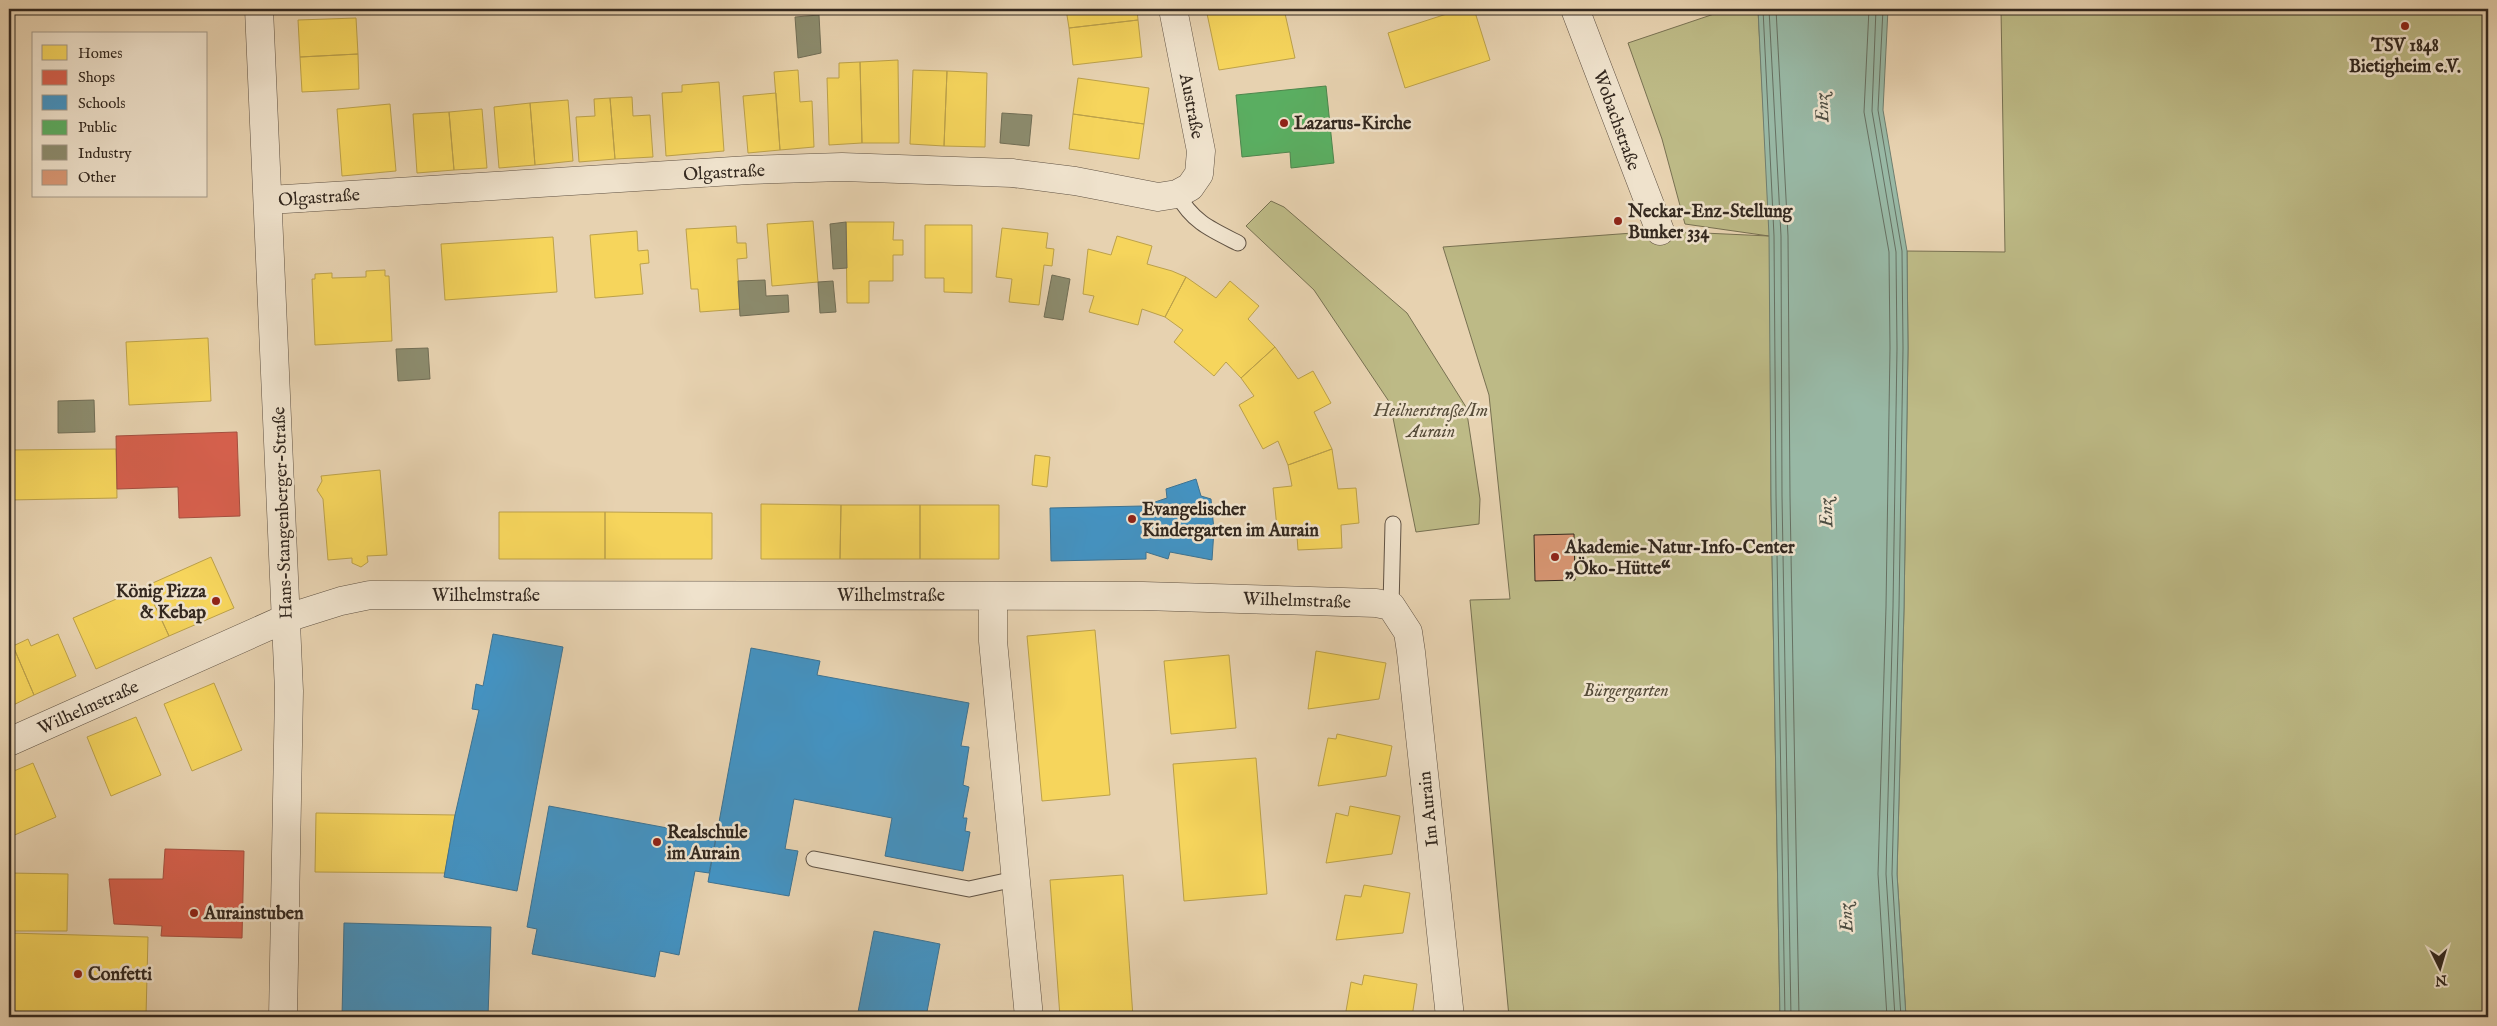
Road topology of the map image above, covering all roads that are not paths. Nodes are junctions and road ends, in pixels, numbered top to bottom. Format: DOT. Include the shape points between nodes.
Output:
graph roads {
  1 [pos="259,9"];
  2 [pos="1173,9"];
  3 [pos="1575,9"];
  4 [pos="1177,194"];
  5 [pos="269,200"];
  6 [pos="1660,231"];
  7 [pos="1238,243"];
  8 [pos="1393,524"];
  9 [pos="993,596"];
  10 [pos="1391,606"];
  11 [pos="287,618"];
  12 [pos="9,742"];
  13 [pos="814,859"];
  14 [pos="1015,879"];
  15 [pos="283,1017"];
  16 [pos="1029,1017"];
  17 [pos="1450,1017"];
  1 -- 5 [label="street, Hans-Stangenberger-Straße"];
  2 -- 4 [label="street, Austraße" via="1201,150 1199,174 1190,187"];
  3 -- 6 [label="street, Wobachstraße"];
  4 -- 5 [label="street, Olgastraße" via="1158,197 1075,181 1003,173 842,167"];
  4 -- 7 [label="lane" via="1187,211 1202,225"];
  5 -- 11 [label="street, Hans-Stangenberger-Straße"];
  8 -- 10 [label="lane"];
  9 -- 10 [label="street, Wilhelmstraße" via="1310,600"];
  9 -- 11 [label="street, Wilhelmstraße" via="370,595"];
  9 -- 14 [label="street" via="993,641"];
  10 -- 17 [label="street, Im Aurain" via="1408,632 1411,652"];
  11 -- 12 [label="street, Wilhelmstraße"];
  11 -- 15 [label="street, Hans-Stangenberger-Straße" via="289,692"];
  13 -- 14 [label="lane" via="969,889"];
  14 -- 16 [label="street"];
}
